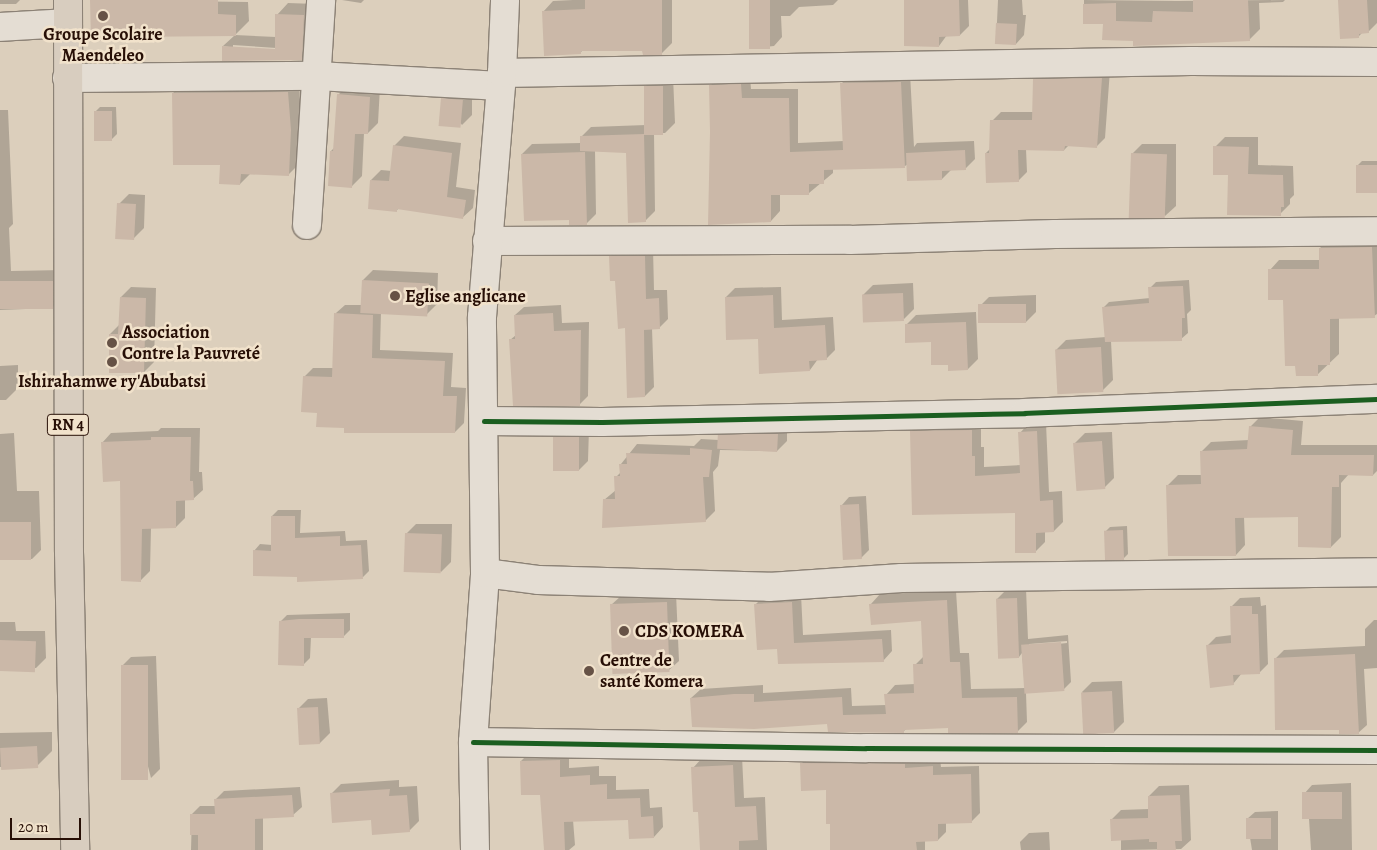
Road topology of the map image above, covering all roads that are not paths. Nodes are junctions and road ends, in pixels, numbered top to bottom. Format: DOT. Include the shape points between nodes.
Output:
graph roads {
  1 [pos="322,0"];
  2 [pos="505,0"];
  3 [pos="68,11"];
  4 [pos="0,27"];
  5 [pos="1377,62"];
  6 [pos="318,76"];
  7 [pos="67,78"];
  8 [pos="502,79"];
  9 [pos="307,225"];
  10 [pos="1377,231"];
  11 [pos="487,241"];
  12 [pos="1377,399"];
  13 [pos="484,421"];
  14 [pos="1377,572"];
  15 [pos="484,573"];
  16 [pos="473,742"];
  17 [pos="1377,750"];
  18 [pos="75,850"];
  19 [pos="475,850"];
  1 -- 6 [label="street"];
  2 -- 8 [label="street"];
  3 -- 4 [label="street"];
  3 -- 7 [label="main road, RN 4"];
  5 -- 8 [label="street" via="1181,62"];
  6 -- 7 [label="street"];
  6 -- 8 [label="street"];
  6 -- 9 [label="street"];
  7 -- 18 [label="main road, RN 4" via="69,552"];
  8 -- 11 [label="street"];
  10 -- 11 [label="street" via="850,240"];
  11 -- 13 [label="street" via="482,317"];
  12 -- 13 [label="street" via="1025,413 602,422"];
  13 -- 15 [label="street"];
  14 -- 15 [label="street" via="902,578 769,587 538,580"];
  15 -- 16 [label="street"];
  16 -- 17 [label="street" via="866,748"];
  16 -- 19 [label="street"];
}
